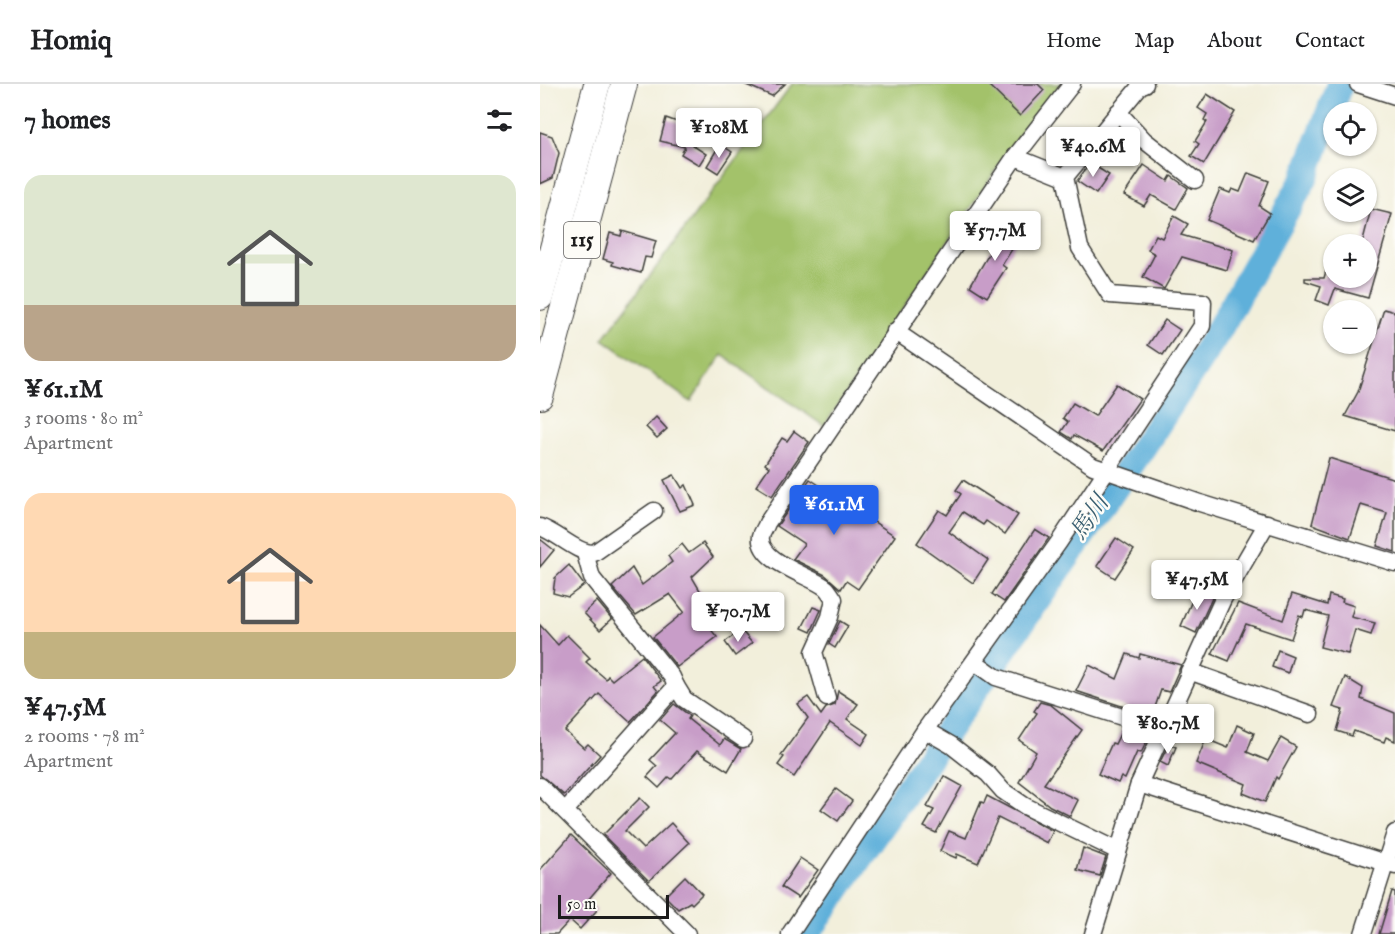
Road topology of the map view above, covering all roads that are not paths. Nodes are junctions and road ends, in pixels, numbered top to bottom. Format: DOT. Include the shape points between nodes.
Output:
graph roads {
  1 [pos="597,84"];
  2 [pos="624,84"];
  3 [pos="1072,84"];
  4 [pos="1142,84"];
  5 [pos="1358,84"];
  6 [pos="1395,96"];
  7 [pos="1118,112"];
  8 [pos="1015,158"];
  9 [pos="1065,177"];
  10 [pos="1195,180"];
  11 [pos="540,297"];
  12 [pos="895,331"];
  13 [pos="540,396"];
  14 [pos="1116,472"];
  15 [pos="654,511"];
  16 [pos="1267,523"];
  17 [pos="540,527"];
  18 [pos="585,553"];
  19 [pos="1395,563"];
  20 [pos="985,669"];
  21 [pos="1189,671"];
  22 [pos="676,686"];
  23 [pos="827,698"];
  24 [pos="1310,714"];
  25 [pos="1163,730"];
  26 [pos="929,732"];
  27 [pos="743,739"];
  28 [pos="1139,784"];
  29 [pos="540,786"];
  30 [pos="565,811"];
  31 [pos="1395,832"];
  32 [pos="1118,851"];
  33 [pos="1390,864"];
  34 [pos="687,934"];
  35 [pos="790,934"];
  36 [pos="1093,934"];
  37 [pos="1363,934"];
  1 -- 11 [label="highway, 115"];
  2 -- 13 [label="highway, 115"];
  3 -- 8 [label="street"];
  4 -- 7 [label="street"];
  5 -- 6 [label="street"];
  7 -- 9 [label="street"];
  7 -- 10 [label="street" via="1143,140"];
  8 -- 9 [label="street"];
  8 -- 12 [label="street"];
  9 -- 14 [label="street" via="1080,249 1110,296 1203,302 1202,326"];
  12 -- 14 [label="street" via="1093,466"];
  12 -- 23 [label="street" via="767,523 761,538 772,556 825,587 834,599 814,652"];
  14 -- 16 [label="street"];
  14 -- 20 [label="street"];
  15 -- 18 [label="street" via="594,553"];
  16 -- 19 [label="street"];
  16 -- 21 [label="street" via="1223,599"];
  17 -- 18 [label="street"];
  18 -- 22 [label="street" via="592,578"];
  20 -- 25 [label="street"];
  20 -- 26 [label="street"];
  21 -- 24 [label="street"];
  21 -- 25 [label="street"];
  22 -- 27 [label="street" via="684,699"];
  22 -- 30 [label="street"];
  25 -- 28 [label="street"];
  26 -- 32 [label="street" via="951,745 1025,806"];
  26 -- 35 [label="street"];
  28 -- 32 [label="street"];
  28 -- 33 [label="street"];
  29 -- 30 [label="street"];
  30 -- 34 [label="street"];
  31 -- 33 [label="street"];
  32 -- 36 [label="street"];
  33 -- 37 [label="street"];
}
